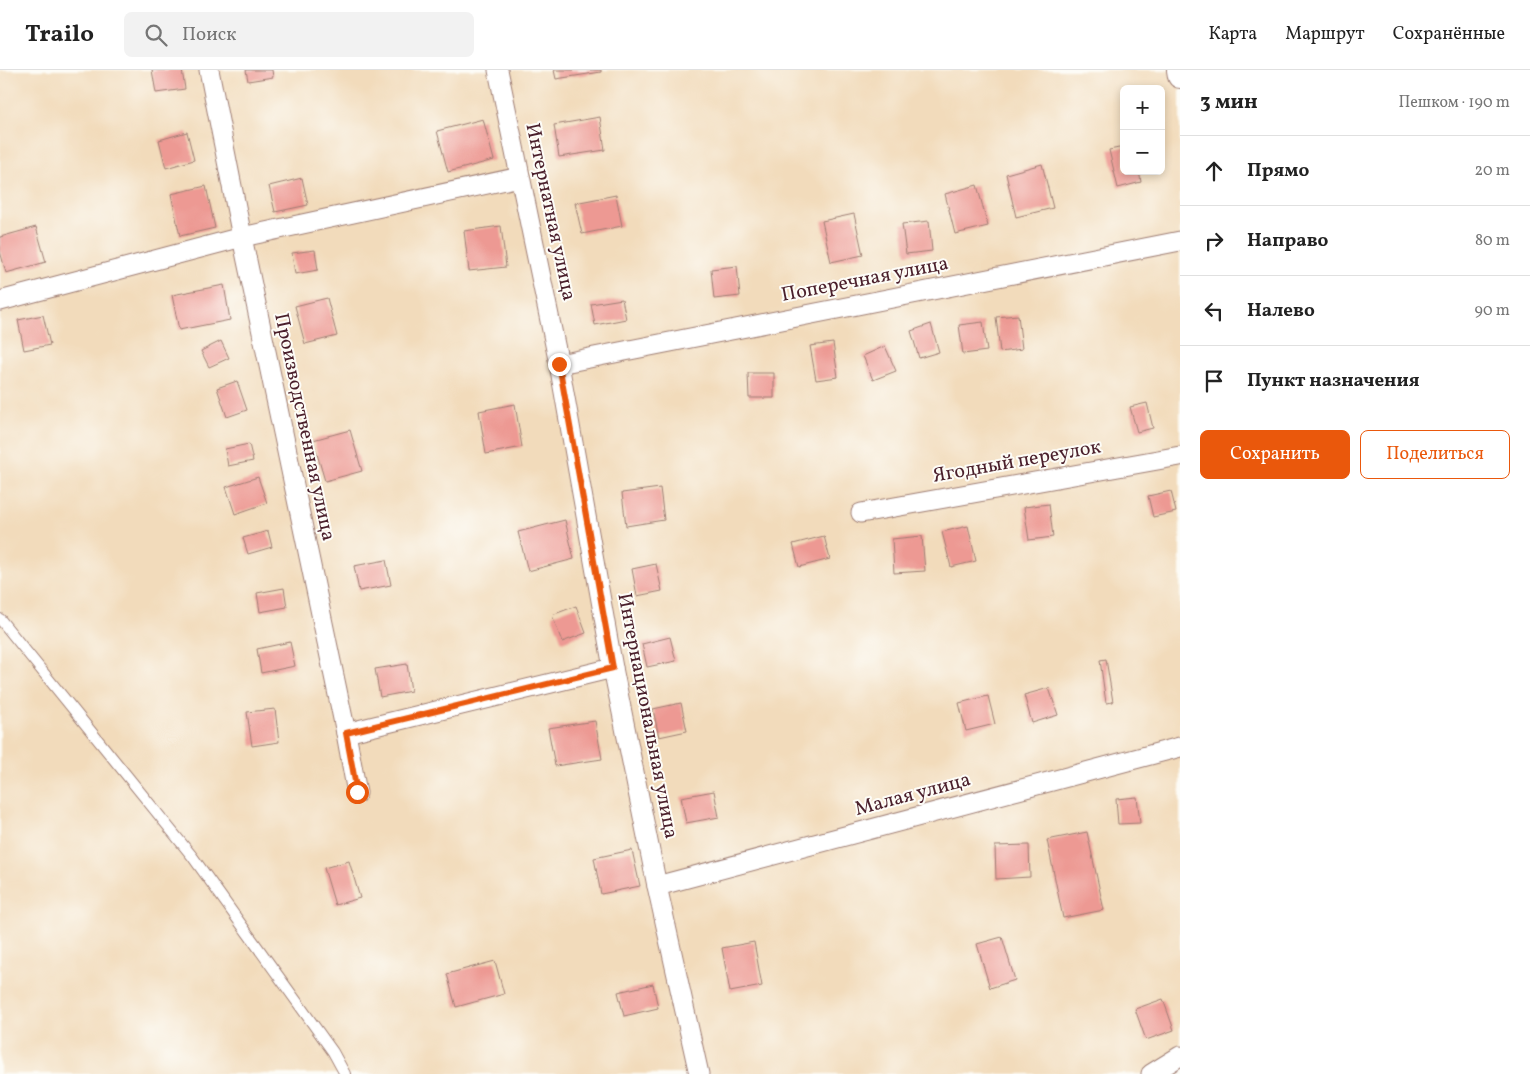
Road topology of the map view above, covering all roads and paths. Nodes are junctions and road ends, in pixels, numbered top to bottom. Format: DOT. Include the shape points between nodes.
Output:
graph roads {
  1 [pos="209,70"];
  2 [pos="498,70"];
  3 [pos="1179,70"];
  4 [pos="1180,76"];
  5 [pos="520,177"];
  6 [pos="242,237"];
  7 [pos="1180,241"];
  8 [pos="0,301"];
  9 [pos="559,364"];
  10 [pos="1180,456"];
  11 [pos="861,513"];
  12 [pos="0,618"];
  13 [pos="613,668"];
  14 [pos="346,733"];
  15 [pos="1180,747"];
  16 [pos="357,792"];
  17 [pos="657,886"];
  18 [pos="1180,1056"];
  19 [pos="345,1074"];
  20 [pos="699,1074"];
  21 [pos="1151,1074"];
  1 -- 6 [label="street, Производственная улица"];
  2 -- 5 [label="street, Интернатная улица"];
  3 -- 4 [label="street"];
  5 -- 6 [label="street"];
  5 -- 9 [label="street, Интернатная улица"];
  6 -- 8 [label="street"];
  6 -- 14 [label="street, Производственная улица"];
  7 -- 9 [label="street, Поперечная улица"];
  9 -- 13 [label="street, Интернациональная улица"];
  10 -- 11 [label="street, Ягодный переулок"];
  12 -- 19 [label="lane" via="192,856 333,1052"];
  13 -- 14 [label="street"];
  13 -- 17 [label="street, Интернациональная улица"];
  14 -- 16 [label="street, Производственная улица"];
  15 -- 17 [label="street, Малая улица"];
  17 -- 20 [label="street, Интернациональная улица"];
  18 -- 21 [label="street"];
}
